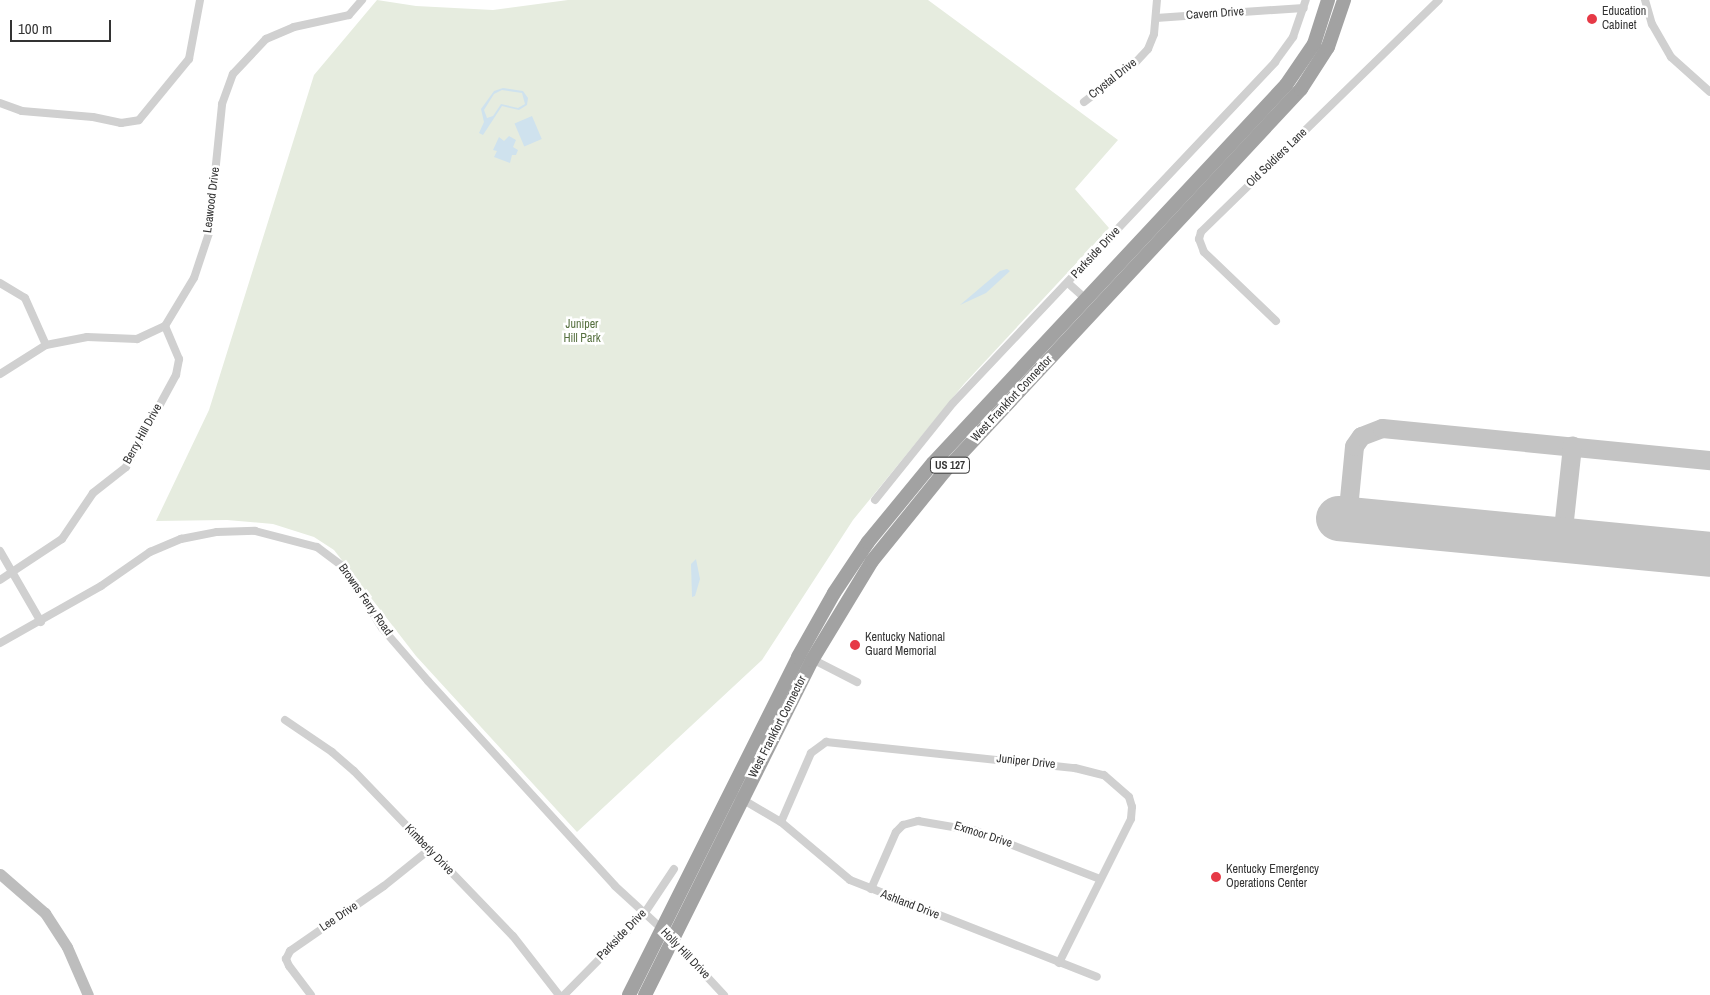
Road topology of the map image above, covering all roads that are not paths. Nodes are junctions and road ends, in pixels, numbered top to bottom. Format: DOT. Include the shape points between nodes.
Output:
graph roads {
  1 [pos="200,0"];
  2 [pos="362,0"];
  3 [pos="1157,0"];
  4 [pos="1328,0"];
  5 [pos="1344,0"];
  6 [pos="1439,0"];
  7 [pos="1645,0"];
  8 [pos="1305,4"];
  9 [pos="1156,18"];
  10 [pos="1710,92"];
  11 [pos="1084,102"];
  12 [pos="0,103"];
  13 [pos="0,283"];
  14 [pos="1068,283"];
  15 [pos="1091,304"];
  16 [pos="1276,320"];
  17 [pos="165,326"];
  18 [pos="46,345"];
  19 [pos="0,374"];
  20 [pos="875,500"];
  21 [pos="0,551"];
  22 [pos="13,573"];
  23 [pos="0,580"];
  24 [pos="41,622"];
  25 [pos="0,643"];
  26 [pos="806,656"];
  27 [pos="858,682"];
  28 [pos="285,720"];
  29 [pos="730,792"];
  30 [pos="743,799"];
  31 [pos="781,822"];
  32 [pos="430,850"];
  33 [pos="674,869"];
  34 [pos="0,874"];
  35 [pos="1100,879"];
  36 [pos="871,889"];
  37 [pos="644,914"];
  38 [pos="662,929"];
  39 [pos="673,940"];
  40 [pos="1059,963"];
  41 [pos="1097,977"];
  42 [pos="88,995"];
  43 [pos="311,995"];
  44 [pos="559,995"];
  45 [pos="564,995"];
  46 [pos="629,995"];
  47 [pos="645,995"];
  48 [pos="724,995"];
  1 -- 12 [label="street" via="189,59 139,120 122,124 93,117 22,111"];
  2 -- 17 [label="street, Leawood Drive" via="348,15 294,27 266,39 233,74 222,104 209,234 194,278"];
  3 -- 9 [label="street, Crystal Drive"];
  4 -- 15 [label="highway, West Frankfort Connector / US 127" via="1314,44 1286,85"];
  5 -- 15 [label="highway, West Frankfort Connector / US 127" via="1328,47 1301,89"];
  6 -- 16 [label="street, Old Soldiers Lane" via="1201,232 1204,252"];
  7 -- 10 [label="street" via="1657,35 1671,57"];
  8 -- 9 [label="street, Cavern Drive"];
  8 -- 14 [label="street, Parkside Drive" via="1293,37 1275,62"];
  9 -- 11 [label="street, Crystal Drive" via="1152,42 1142,57"];
  13 -- 18 [label="street" via="25,298"];
  14 -- 15 [label="street"];
  14 -- 20 [label="street, Parkside Drive" via="953,403"];
  15 -- 26 [label="highway, West Frankfort Connector / US 127" via="893,510 845,576"];
  17 -- 18 [label="street" via="138,339 87,337"];
  17 -- 22 [label="street, Berry Hill Drive" via="179,359 176,375 134,454 126,466 93,493 62,539"];
  18 -- 19 [label="street"];
  21 -- 22 [label="street"];
  22 -- 23 [label="street, Berry Hill Drive"];
  22 -- 24 [label="street"];
  24 -- 25 [label="street, Browns Ferry Road"];
  24 -- 37 [label="street, Browns Ferry Road" via="150,552 181,539 217,532 256,531 317,547 344,568 382,628 566,833"];
  26 -- 27 [label="street"];
  26 -- 29 [label="highway, West Frankfort Connector / US 127"];
  26 -- 30 [label="highway, West Frankfort Connector / US 127"];
  28 -- 32 [label="street, Kimberly Drive" via="344,761"];
  29 -- 30 [label="street, Ashland Drive"];
  29 -- 38 [label="highway, West Frankfort Connector / US 127"];
  30 -- 31 [label="street, Ashland Drive"];
  30 -- 39 [label="highway, West Frankfort Connector / US 127"];
  31 -- 35 [label="street, Juniper Drive" via="811,753 826,742 1085,769 1112,780 1127,794 1132,807 1127,827"];
  31 -- 36 [label="street, Ashland Drive" via="840,874"];
  32 -- 43 [label="street, Lee Drive" via="290,951 286,959 288,966"];
  32 -- 44 [label="street, Kimberly Drive" via="512,936"];
  33 -- 37 [label="street, Parkside Drive"];
  34 -- 42 [label="main road" via="50,920 67,947"];
  35 -- 36 [label="street, Exmoor Drive" via="976,831 918,822 906,823 898,830"];
  35 -- 40 [label="street, Juniper Drive"];
  36 -- 40 [label="street, Ashland Drive"];
  37 -- 38 [label="street, Holly Hill Drive"];
  37 -- 45 [label="street, Parkside Drive"];
  38 -- 39 [label="street, Holly Hill Drive"];
  38 -- 46 [label="highway, West Frankfort Connector / US 127"];
  39 -- 47 [label="highway, West Frankfort Connector / US 127"];
  39 -- 48 [label="street, Holly Hill Drive"];
  40 -- 41 [label="street, Ashland Drive"];
}
